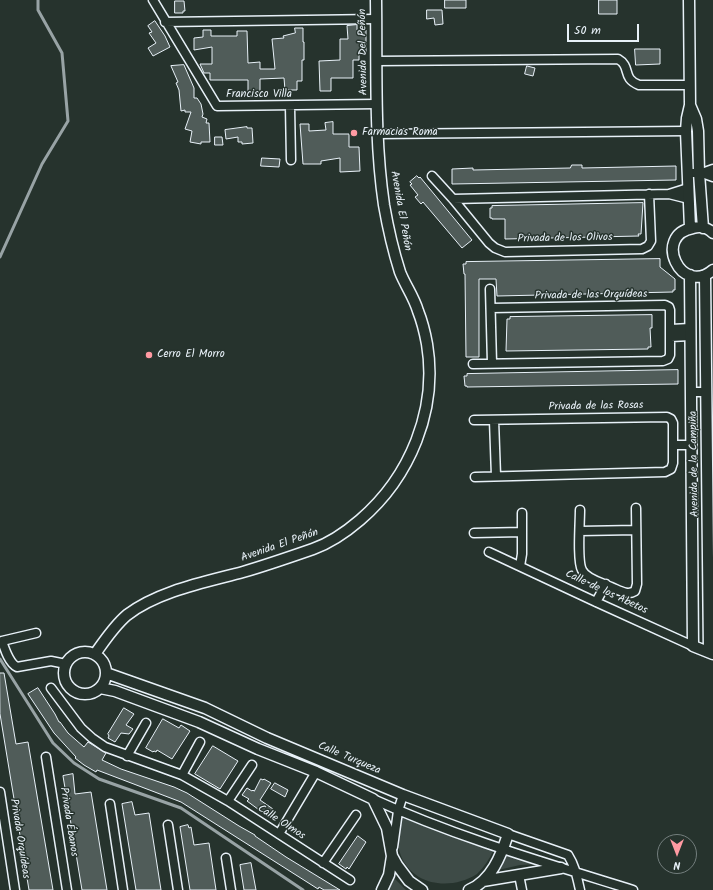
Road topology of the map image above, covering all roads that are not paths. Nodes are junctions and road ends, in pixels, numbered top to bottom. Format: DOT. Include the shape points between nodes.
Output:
graph roads {
  1 [pos="153,0"];
  2 [pos="376,0"];
  3 [pos="689,0"];
  4 [pos="376,19"];
  5 [pos="165,22"];
  6 [pos="377,61"];
  7 [pos="690,85"];
  8 [pos="377,104"];
  9 [pos="690,105"];
  10 [pos="290,106"];
  11 [pos="686,131"];
  12 [pos="377,134"];
  13 [pos="687,148"];
  14 [pos="699,148"];
  15 [pos="291,160"];
  16 [pos="688,173"];
  17 [pos="707,174"];
  18 [pos="432,176"];
  19 [pos="688,188"];
  20 [pos="649,194"];
  21 [pos="669,194"];
  22 [pos="453,199"];
  23 [pos="689,199"];
  24 [pos="690,228"];
  25 [pos="703,228"];
  26 [pos="713,233"];
  27 [pos="709,272"];
  28 [pos="690,275"];
  29 [pos="490,289"];
  30 [pos="490,308"];
  31 [pos="690,332"];
  32 [pos="671,333"];
  33 [pos="492,363"];
  34 [pos="473,364"];
  35 [pos="691,392"];
  36 [pos="706,392"];
  37 [pos="474,420"];
  38 [pos="494,420"];
  39 [pos="673,445"];
  40 [pos="691,445"];
  41 [pos="710,450"];
  42 [pos="496,476"];
  43 [pos="475,477"];
  44 [pos="636,508"];
  45 [pos="580,510"];
  46 [pos="522,513"];
  47 [pos="636,530"];
  48 [pos="580,531"];
  49 [pos="522,532"];
  50 [pos="474,533"];
  51 [pos="489,552"];
  52 [pos="710,562"];
  53 [pos="520,566"];
  54 [pos="606,584"];
  55 [pos="596,602"];
  56 [pos="36,633"];
  57 [pos="693,646"];
  58 [pos="711,653"];
  59 [pos="95,654"];
  60 [pos="66,664"];
  61 [pos="106,672"];
  62 [pos="51,688"];
  63 [pos="100,688"];
  64 [pos="146,723"];
  65 [pos="200,742"];
  66 [pos="127,756"];
  67 [pos="46,757"];
  68 [pos="252,765"];
  69 [pos="316,772"];
  70 [pos="182,775"];
  71 [pos="0,792"];
  72 [pos="403,795"];
  73 [pos="373,800"];
  74 [pos="228,801"];
  75 [pos="110,804"];
  76 [pos="398,811"];
  77 [pos="356,815"];
  78 [pos="168,825"];
  79 [pos="279,834"];
  80 [pos="508,834"];
  81 [pos="503,849"];
  82 [pos="392,856"];
  83 [pos="226,858"];
  84 [pos="323,863"];
  85 [pos="561,868"];
  86 [pos="576,872"];
  87 [pos="520,875"];
  88 [pos="350,880"];
  89 [pos="483,882"];
  90 [pos="15,890"];
  91 [pos="67,890"];
  92 [pos="123,890"];
  93 [pos="178,890"];
  94 [pos="231,890"];
  95 [pos="382,890"];
  96 [pos="422,890"];
  97 [pos="469,890"];
  98 [pos="522,890"];
  99 [pos="580,890"];
  100 [pos="633,890"];
  1 -- 5 [label="street, Francisco Villa"];
  2 -- 4 [label="street, Avenida Del Peñón"];
  3 -- 7 [label="street"];
  4 -- 5 [label="street"];
  4 -- 6 [label="street, Avenida Del Peñón"];
  5 -- 10 [label="street, Francisco Villa" via="217,106"];
  6 -- 7 [label="street" via="618,59 626,66 628,78 632,83"];
  6 -- 8 [label="street, Avenida Del Peñón"];
  7 -- 9 [label="street"];
  8 -- 10 [label="street, Francisco Villa"];
  8 -- 12 [label="street, Avenida El Peñón"];
  9 -- 11 [label="street"];
  9 -- 14 [label="street" via="696,119"];
  10 -- 15 [label="street"];
  11 -- 12 [label="street"];
  11 -- 13 [label="street"];
  12 -- 59 [label="street, Avenida El Peñón" via="390,240 401,273 418,310 430,374 420,430 408,461 390,488 348,530 317,548 152,600 117,624"];
  13 -- 14 [label="street"];
  13 -- 16 [label="street"];
  14 -- 17 [label="street"];
  16 -- 17 [label="street"];
  16 -- 19 [label="street"];
  17 -- 25 [label="street"];
  18 -- 22 [label="street, Privada de los Olivos"];
  19 -- 21 [label="street"];
  19 -- 23 [label="street"];
  20 -- 21 [label="street"];
  20 -- 22 [label="street"];
  20 -- 22 [label="street, Privada de los Olivos" via="650,241 648,246 642,249 505,252 489,243"];
  21 -- 23 [label="street"];
  23 -- 24 [label="street"];
  24 -- 25 [label="street"];
  24 -- 28 [label="street" via="679,235 673,252 676,263"];
  25 -- 26 [label="street"];
  27 -- 28 [label="street" via="697,276"];
  27 -- 36 [label="street, Avenida de la Campiña"];
  28 -- 31 [label="street, Avenida de la Campiña"];
  29 -- 30 [label="street"];
  30 -- 32 [label="street, Privada de las Orquídeas" via="665,305 670,310"];
  30 -- 33 [label="street"];
  31 -- 32 [label="street"];
  31 -- 35 [label="street, Avenida de la Campiña"];
  32 -- 33 [label="street, Privada de las Orquídeas" via="670,355 663,361"];
  33 -- 34 [label="street, Privada de las Orquídeas"];
  35 -- 36 [label="street"];
  35 -- 40 [label="street, Avenida de la Campiña"];
  36 -- 41 [label="street, Avenida de la Campiña"];
  37 -- 38 [label="street, Privada de las Rosas"];
  38 -- 39 [label="street, Privada de las Rosas" via="667,417 673,423"];
  38 -- 42 [label="street"];
  39 -- 40 [label="street"];
  39 -- 42 [label="street, Privada de las Rosas" via="673,463 671,469 665,472"];
  40 -- 57 [label="street, Avenida de la Campiña"];
  41 -- 52 [label="street, Avenida de la Campiña"];
  42 -- 43 [label="street, Privada de las Rosas"];
  44 -- 47 [label="street"];
  45 -- 48 [label="street"];
  46 -- 49 [label="street"];
  47 -- 48 [label="street"];
  47 -- 54 [label="street" via="635,591 627,593"];
  48 -- 54 [label="street" via="582,571"];
  49 -- 50 [label="street"];
  49 -- 53 [label="street"];
  51 -- 53 [label="street, Calle de los Abetos"];
  52 -- 58 [label="street, Avenida de la Campiña"];
  53 -- 55 [label="street, Calle de los Abetos"];
  54 -- 55 [label="street"];
  55 -- 57 [label="street, Calle de los Abetos"];
  56 -- 60 [label="street" via="2,641 14,665 17,667 51,661"];
  57 -- 58 [label="street, Calle de los Abetos"];
  59 -- 60 [label="street" via="78,653"];
  59 -- 61 [label="street" via="103,662"];
  60 -- 63 [label="street" via="64,676 66,683 73,690 86,694"];
  61 -- 63 [label="street"];
  61 -- 72 [label="street, Calle Turqueza" via="205,708 267,738"];
  62 -- 66 [label="street, Calle Olmos" via="81,728 92,738 105,747"];
  63 -- 69 [label="street" via="115,691 199,722"];
  64 -- 66 [label="street"];
  65 -- 70 [label="street"];
  66 -- 70 [label="street, Calle Olmos"];
  67 -- 91 [label="street, Privada Ébanos"];
  68 -- 74 [label="street"];
  69 -- 73 [label="street"];
  69 -- 79 [label="street"];
  70 -- 74 [label="street, Calle Olmos"];
  71 -- 90 [label="street, Privada Orquídeas"];
  72 -- 76 [label="street"];
  72 -- 80 [label="street, Calle Turqueza"];
  73 -- 76 [label="street"];
  73 -- 82 [label="street" via="387,828"];
  74 -- 79 [label="street, Calle Olmos"];
  75 -- 92 [label="street"];
  76 -- 81 [label="street"];
  76 -- 82 [label="street"];
  77 -- 84 [label="street"];
  78 -- 93 [label="street"];
  79 -- 84 [label="street, Calle Olmos"];
  80 -- 81 [label="street"];
  80 -- 86 [label="street, Calle Turqueza" via="568,856"];
  81 -- 85 [label="street"];
  81 -- 89 [label="street"];
  82 -- 95 [label="street"];
  82 -- 96 [label="street" via="403,875"];
  83 -- 94 [label="street"];
  84 -- 88 [label="street, Calle Olmos"];
  85 -- 86 [label="street"];
  85 -- 87 [label="street"];
  86 -- 99 [label="street, Calle Turqueza"];
  86 -- 100 [label="street"];
  87 -- 89 [label="street"];
  87 -- 98 [label="street"];
  89 -- 97 [label="street"];
}
